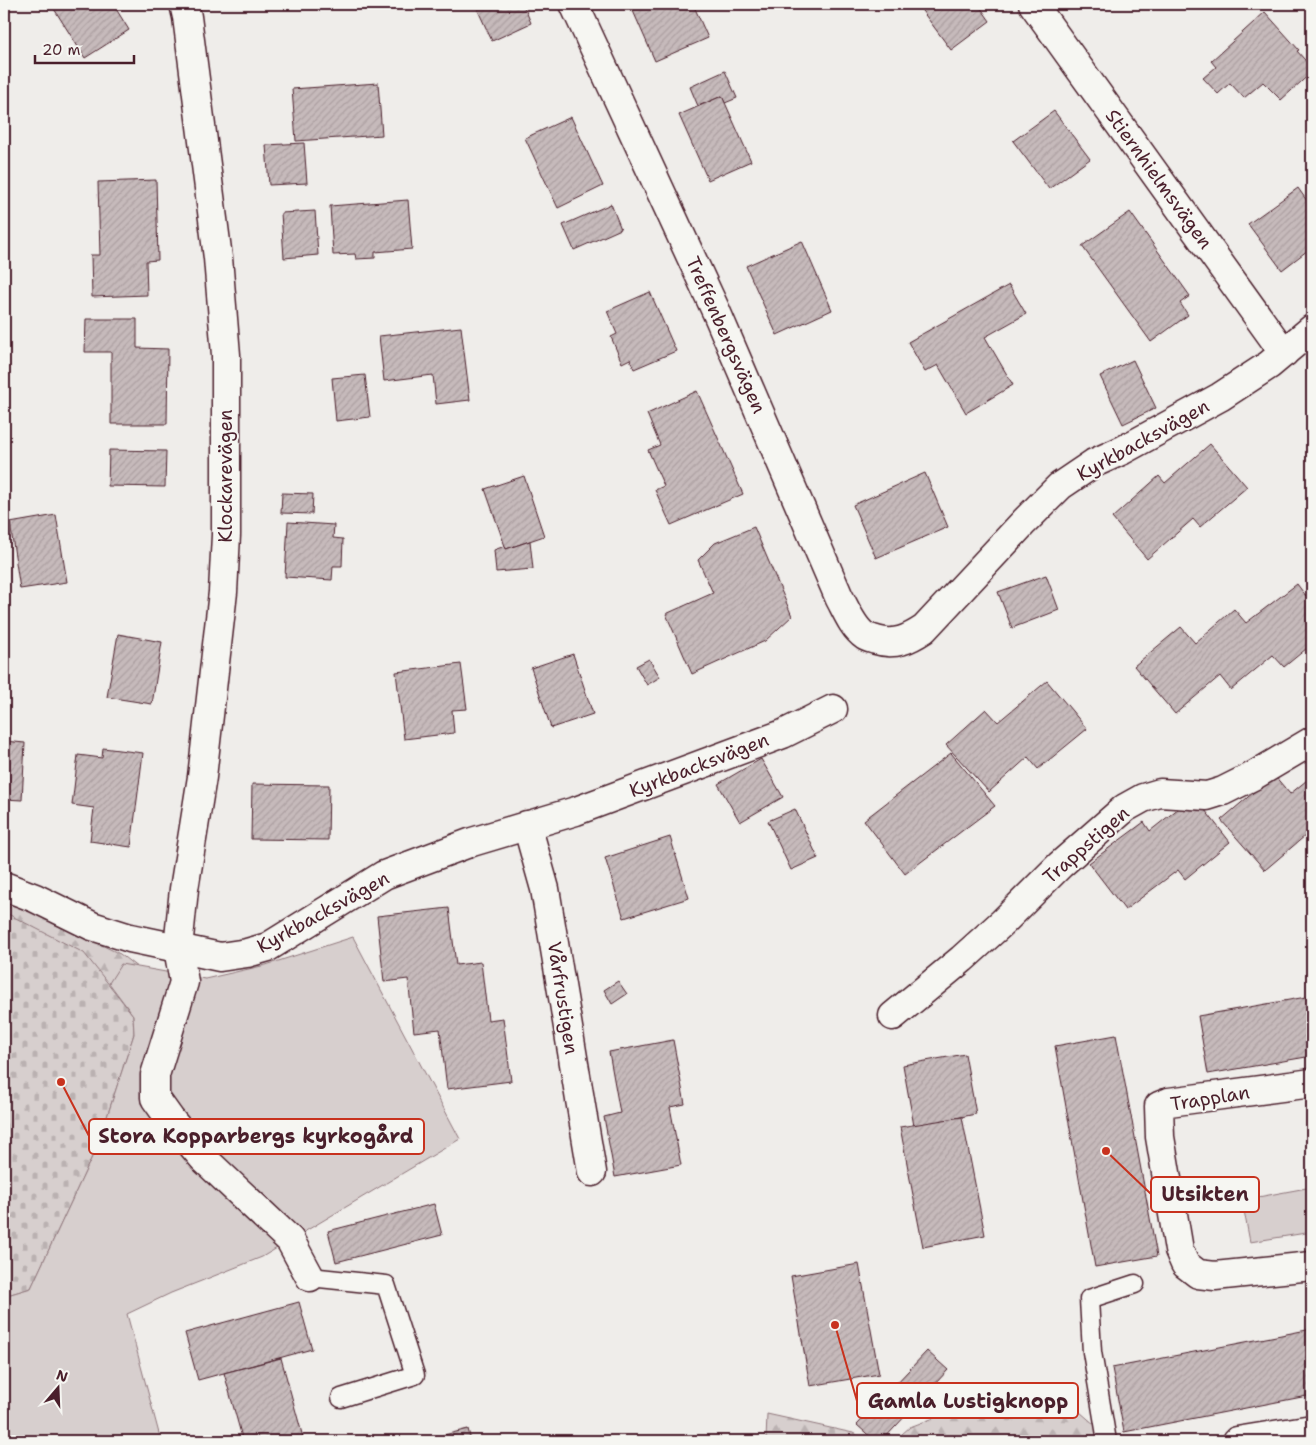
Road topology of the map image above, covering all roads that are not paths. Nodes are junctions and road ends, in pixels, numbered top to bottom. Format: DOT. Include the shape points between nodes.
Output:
graph roads {
  1 [pos="184,4"];
  2 [pos="574,4"];
  3 [pos="1033,4"];
  4 [pos="1312,329"];
  5 [pos="1284,354"];
  6 [pos="897,643"];
  7 [pos="833,709"];
  8 [pos="1312,741"];
  9 [pos="527,825"];
  10 [pos="4,886"];
  11 [pos="178,948"];
  12 [pos="892,1016"];
  13 [pos="1312,1083"];
  14 [pos="592,1172"];
  15 [pos="1312,1266"];
  16 [pos="310,1277"];
  17 [pos="1135,1284"];
  18 [pos="341,1398"];
  19 [pos="1312,1429"];
  20 [pos="1107,1441"];
  21 [pos="1237,1441"];
  1 -- 11 [label="street, Klockarevägen" via="218,258 226,355 226,535 223,592 203,768"];
  2 -- 6 [label="street, Treffenbergsvägen" via="716,311 839,597 865,636"];
  3 -- 5 [label="street, Stiernhielmsvägen"];
  4 -- 5 [label="street, Kyrkbacksvägen"];
  5 -- 6 [label="street, Kyrkbacksvägen" via="1220,397 1094,463 1060,486 924,629"];
  7 -- 9 [label="street, Kyrkbacksvägen" via="783,734 576,811"];
  8 -- 12 [label="street, Trappstigen" via="1222,791 1207,796 1160,793 1125,808 1060,864 1004,922"];
  9 -- 11 [label="street, Kyrkbacksvägen" via="384,875 268,947 247,954 220,957"];
  9 -- 14 [label="street, Vårfrustigen" via="545,889"];
  10 -- 11 [label="street, Kyrkbacksvägen" via="92,926"];
  11 -- 16 [label="street" via="184,982 154,1075 155,1098 203,1158 290,1240"];
  13 -- 15 [label="street, Trapplan" via="1159,1106 1160,1136 1179,1250 1185,1264 1198,1274 1215,1276"];
  16 -- 18 [label="lane" via="386,1285 415,1376"];
  17 -- 20 [label="lane" via="1089,1299 1092,1352"];
  19 -- 21 [label="street"];
}
